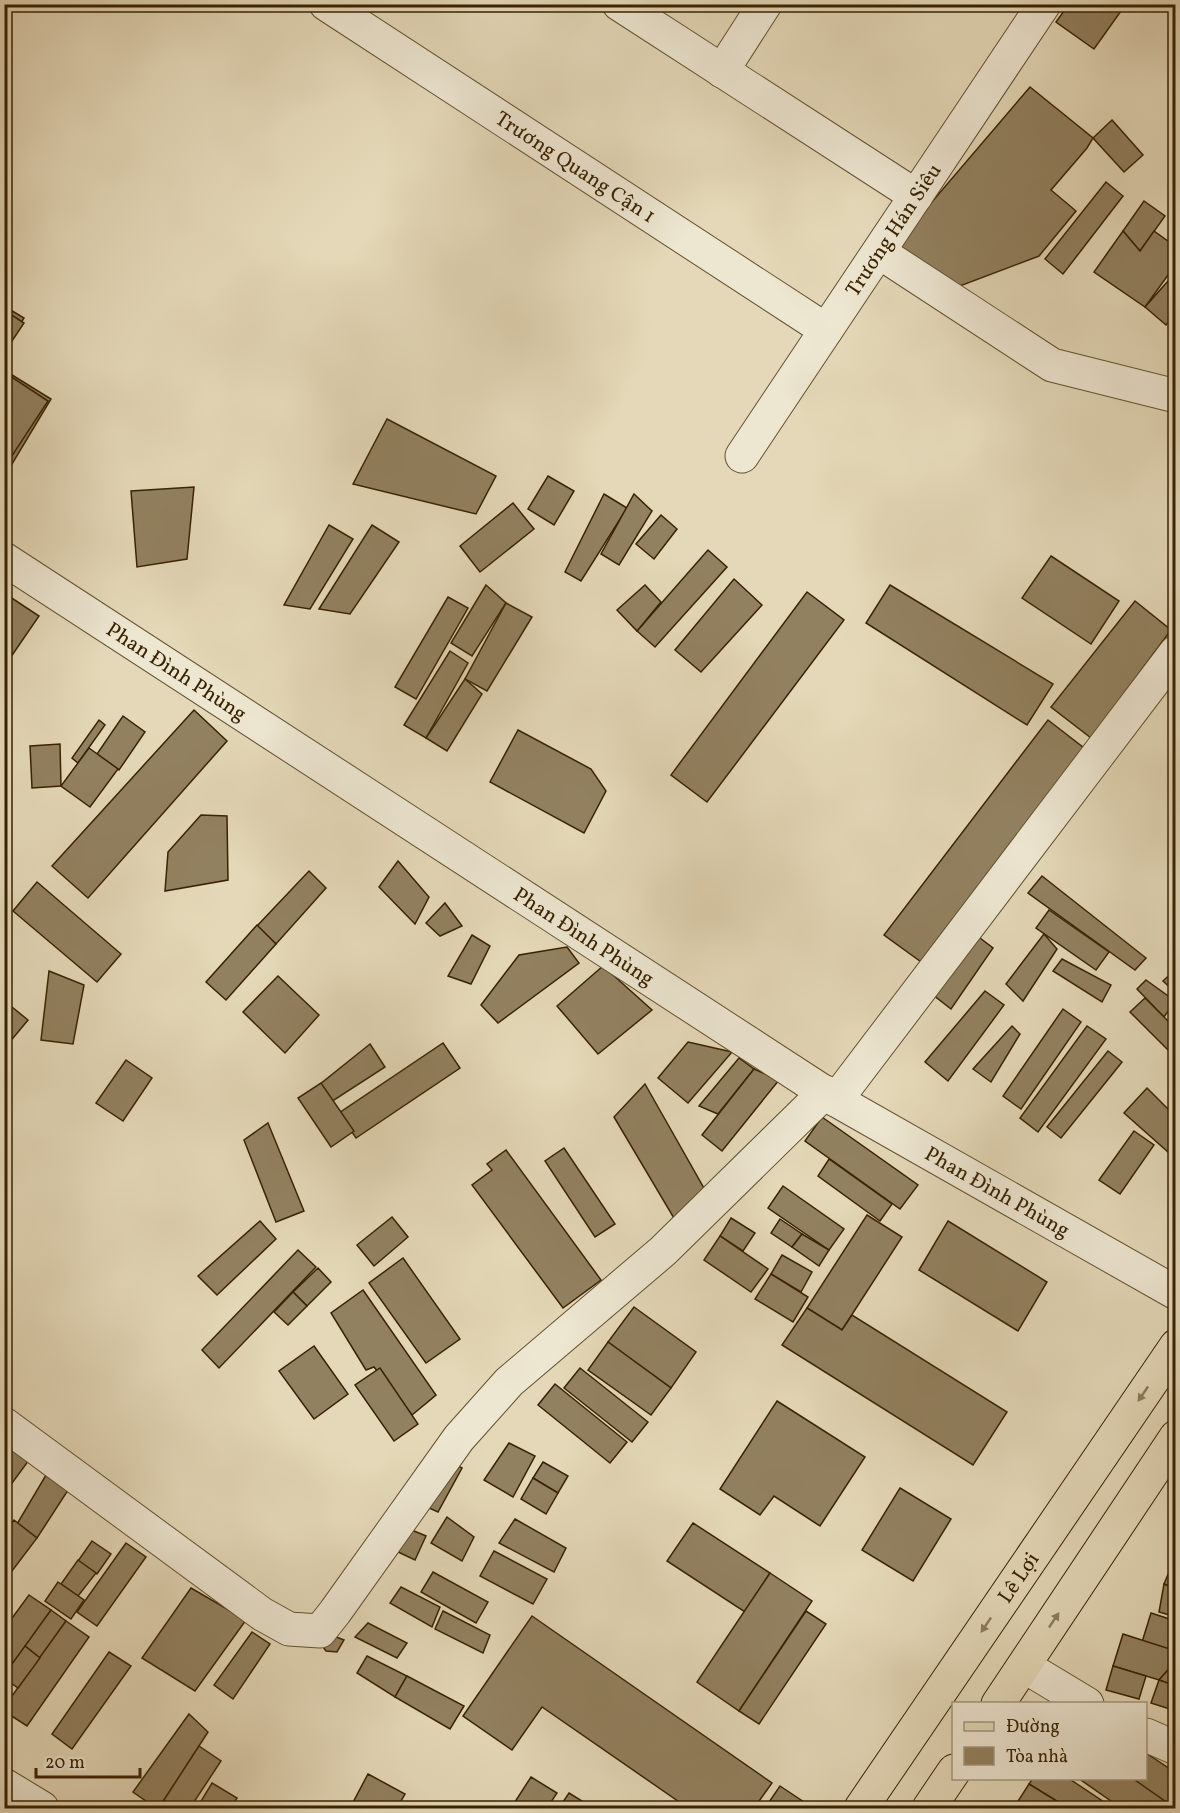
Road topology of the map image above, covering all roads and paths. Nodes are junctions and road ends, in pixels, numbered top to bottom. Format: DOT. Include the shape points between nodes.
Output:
graph roads {
  1 [pos="326,4"];
  2 [pos="619,4"];
  3 [pos="765,4"];
  4 [pos="1044,4"];
  5 [pos="722,71"];
  6 [pos="916,196"];
  7 [pos="879,252"];
  8 [pos="826,330"];
  9 [pos="1176,396"];
  10 [pos="742,456"];
  11 [pos="4,559"];
  12 [pos="1176,652"];
  13 [pos="830,1096"];
  14 [pos="1176,1293"];
  15 [pos="1176,1346"];
  16 [pos="4,1424"];
  17 [pos="1176,1437"];
  18 [pos="1023,1666"];
  19 [pos="999,1702"];
  20 [pos="1084,1702"];
  21 [pos="1147,1735"];
  22 [pos="1176,1748"];
  23 [pos="952,1774"];
  24 [pos="4,1785"];
  25 [pos="42,1809"];
  26 [pos="861,1809"];
  27 [pos="929,1809"];
  1 -- 8 [label="street, Trương Quang Cận 1"];
  2 -- 5 [label="street"];
  3 -- 5 [label="street"];
  4 -- 6 [label="street, Trương Hán Siêu"];
  5 -- 6 [label="street"];
  6 -- 7 [label="street, Trương Hán Siêu"];
  7 -- 8 [label="street, Trương Hán Siêu"];
  7 -- 9 [label="street" via="1052,365"];
  8 -- 10 [label="street, Trương Hán Siêu"];
  11 -- 13 [label="street, Phan Đình Phùng"];
  12 -- 13 [label="street"];
  13 -- 14 [label="street, Phan Đình Phùng"];
  13 -- 16 [label="street" via="663,1251 509,1382 459,1438 320,1631 289,1629 262,1614"];
  15 -- 26 [label="main road, Lê Lợi, one-way"];
  18 -- 17 [label="main road, one-way"];
  18 -- 19 [label="main road"];
  18 -- 20 [label="street"];
  21 -- 22 [label="street"];
  23 -- 27 [label="main road"];
  24 -- 25 [label="street"];
}
